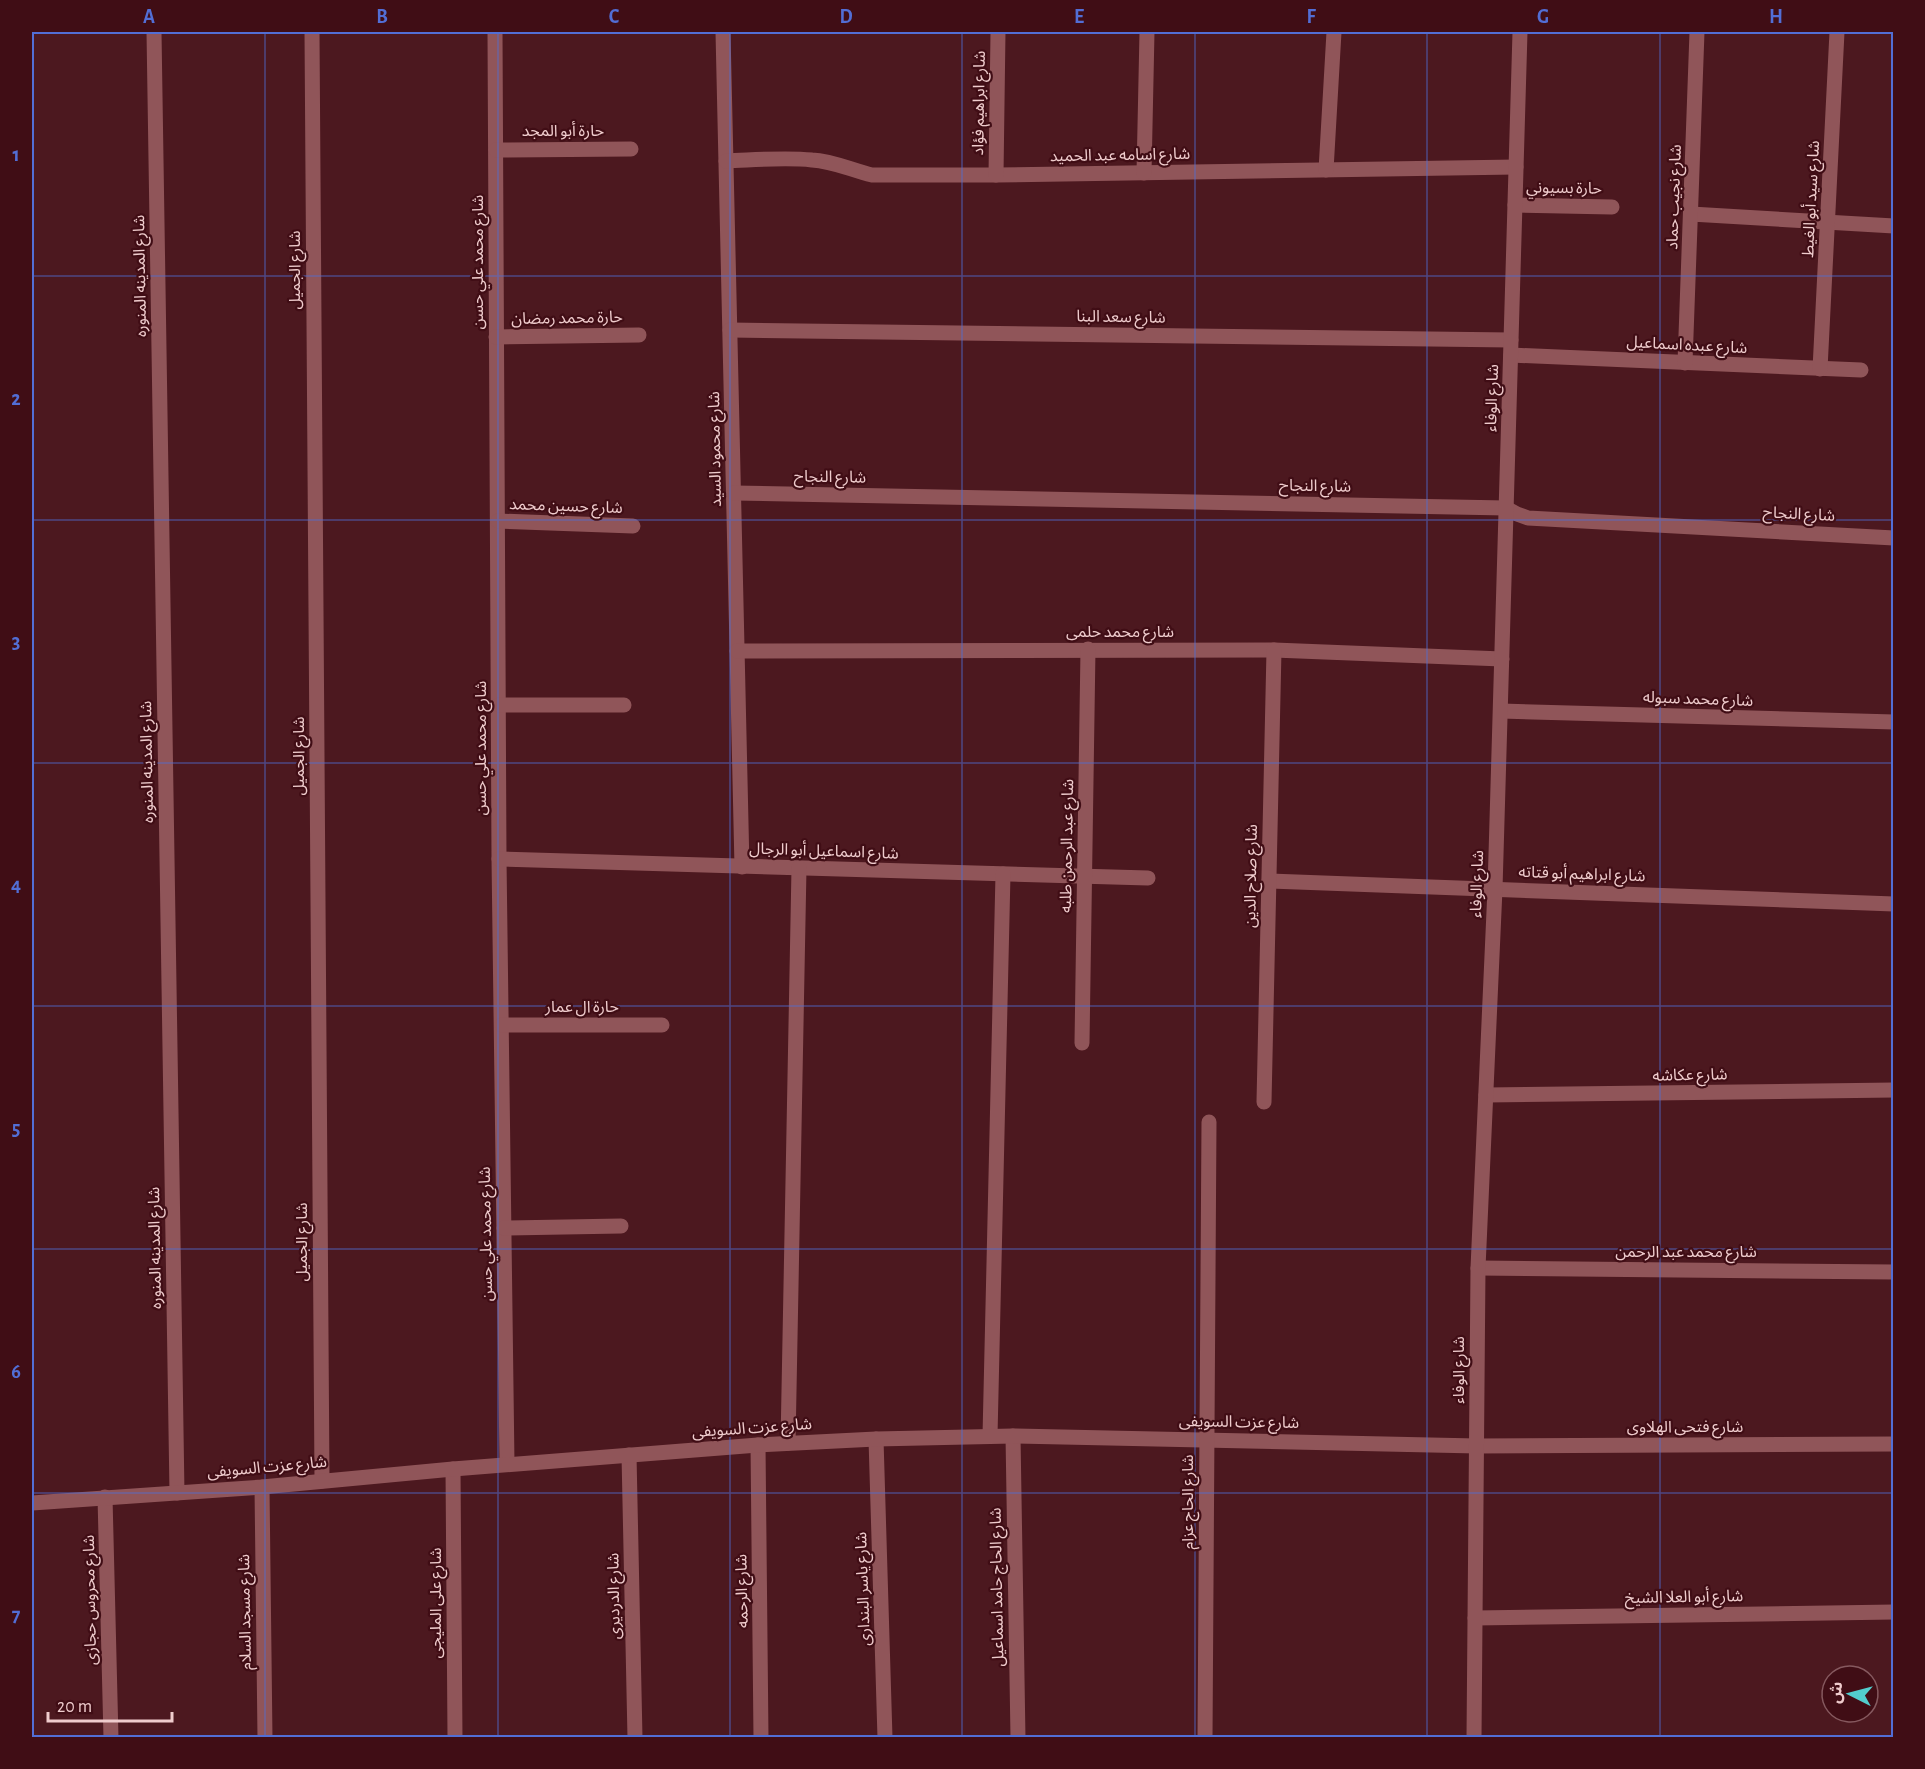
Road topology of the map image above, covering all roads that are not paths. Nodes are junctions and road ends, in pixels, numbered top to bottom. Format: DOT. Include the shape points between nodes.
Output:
graph roads {
  1 [pos="154,32"];
  2 [pos="312,32"];
  3 [pos="495,32"];
  4 [pos="723,32"];
  5 [pos="998,32"];
  6 [pos="1147,32"];
  7 [pos="1334,32"];
  8 [pos="1520,32"];
  9 [pos="1697,32"];
  10 [pos="1837,32"];
  11 [pos="631,149"];
  12 [pos="496,150"];
  13 [pos="726,161"];
  14 [pos="1516,167"];
  15 [pos="1326,170"];
  16 [pos="1144,172"];
  17 [pos="996,175"];
  18 [pos="1515,205"];
  19 [pos="1612,207"];
  20 [pos="1691,214"];
  21 [pos="1828,222"];
  22 [pos="1893,226"];
  23 [pos="730,330"];
  24 [pos="639,335"];
  25 [pos="496,337"];
  26 [pos="1511,348"];
  27 [pos="1685,363"];
  28 [pos="1820,369"];
  29 [pos="1861,370"];
  30 [pos="734,493"];
  31 [pos="1506,508"];
  32 [pos="498,521"];
  33 [pos="633,526"];
  34 [pos="1893,538"];
  35 [pos="1088,650"];
  36 [pos="1274,650"];
  37 [pos="737,651"];
  38 [pos="1502,659"];
  39 [pos="499,705"];
  40 [pos="624,705"];
  41 [pos="1501,711"];
  42 [pos="1893,722"];
  43 [pos="499,859"];
  44 [pos="742,867"];
  45 [pos="799,868"];
  46 [pos="1003,874"];
  47 [pos="1085,877"];
  48 [pos="1148,878"];
  49 [pos="1269,881"];
  50 [pos="1495,889"];
  51 [pos="1893,904"];
  52 [pos="502,1024"];
  53 [pos="662,1025"];
  54 [pos="1082,1043"];
  55 [pos="1893,1090"];
  56 [pos="1486,1095"];
  57 [pos="1264,1102"];
  58 [pos="1209,1122"];
  59 [pos="621,1226"];
  60 [pos="504,1228"];
  61 [pos="1478,1268"];
  62 [pos="1893,1272"];
  63 [pos="990,1436"];
  64 [pos="1013,1436"];
  65 [pos="876,1439"];
  66 [pos="1207,1439"];
  67 [pos="788,1443"];
  68 [pos="758,1444"];
  69 [pos="1893,1444"];
  70 [pos="1477,1446"];
  71 [pos="629,1455"];
  72 [pos="507,1464"];
  73 [pos="453,1469"];
  74 [pos="322,1481"];
  75 [pos="262,1487"];
  76 [pos="177,1493"];
  77 [pos="105,1497"];
  78 [pos="32,1503"];
  79 [pos="1893,1612"];
  80 [pos="1475,1618"];
  81 [pos="111,1737"];
  82 [pos="265,1737"];
  83 [pos="454,1737"];
  84 [pos="635,1737"];
  85 [pos="762,1737"];
  86 [pos="885,1737"];
  87 [pos="1018,1737"];
  88 [pos="1205,1737"];
  89 [pos="1474,1737"];
  1 -- 76 [label="street, شارع المدينه المنوره"];
  2 -- 74 [label="street, شارع الجميل"];
  3 -- 12 [label="street, شارع محمد علي حسن"];
  4 -- 13 [label="street, شارع محمود السيد"];
  5 -- 17 [label="street, شارع ابراهيم فؤاد"];
  6 -- 16 [label="street"];
  7 -- 15 [label="street"];
  8 -- 14 [label="street, شارع الوفاء"];
  9 -- 20 [label="street, شارع نجيب حماد"];
  10 -- 21 [label="street, شارع سيد أبو الغيط"];
  11 -- 12 [label="street, حارة أبو المجد"];
  12 -- 25 [label="street, شارع محمد علي حسن"];
  13 -- 17 [label="street, شارع اسامه عبد الحميد" via="811,159 872,175"];
  13 -- 23 [label="street, شارع محمود السيد"];
  14 -- 15 [label="street, شارع اسامه عبد الحميد"];
  14 -- 18 [label="street, شارع الوفاء"];
  15 -- 16 [label="street, شارع اسامه عبد الحميد"];
  16 -- 17 [label="street, شارع اسامه عبد الحميد"];
  18 -- 19 [label="street, حارة بسيوني"];
  18 -- 26 [label="street, شارع الوفاء"];
  20 -- 21 [label="street"];
  20 -- 27 [label="street, شارع نجيب حماد"];
  21 -- 22 [label="street"];
  21 -- 28 [label="street, شارع سيد أبو الغيط"];
  23 -- 26 [label="street, شارع سعد البنا"];
  23 -- 30 [label="street, شارع محمود السيد"];
  24 -- 25 [label="street, حارة محمد رمضان"];
  25 -- 32 [label="street, شارع محمد علي حسن"];
  26 -- 27 [label="street, شارع عبده اسماعيل"];
  26 -- 31 [label="street, شارع الوفاء"];
  27 -- 28 [label="street, شارع عبده اسماعيل"];
  28 -- 29 [label="street, شارع عبده اسماعيل"];
  30 -- 31 [label="street, شارع النجاح"];
  30 -- 37 [label="street, شارع محمود السيد"];
  31 -- 34 [label="street, شارع النجاح" via="1528,518"];
  31 -- 38 [label="street, شارع الوفاء"];
  32 -- 33 [label="street, شارع حسين محمد"];
  32 -- 39 [label="street, شارع محمد علي حسن"];
  35 -- 36 [label="street, شارع محمد حلمى"];
  35 -- 37 [label="street, شارع محمد حلمى"];
  35 -- 47 [label="street, شارع عبد الرحمن طلبه"];
  36 -- 38 [label="street, شارع محمد حلمى"];
  36 -- 49 [label="street, شارع صلاح الدين"];
  37 -- 44 [label="street, شارع محمود السيد"];
  38 -- 41 [label="street, شارع الوفاء"];
  39 -- 40 [label="street"];
  39 -- 43 [label="street, شارع محمد علي حسن"];
  41 -- 42 [label="street, شارع محمد سبوله"];
  41 -- 50 [label="street, شارع الوفاء"];
  43 -- 44 [label="street, شارع اسماعيل أبو الرجال"];
  43 -- 52 [label="street, شارع محمد علي حسن"];
  44 -- 45 [label="street, شارع اسماعيل أبو الرجال"];
  45 -- 46 [label="street, شارع اسماعيل أبو الرجال"];
  45 -- 67 [label="street"];
  46 -- 47 [label="street, شارع اسماعيل أبو الرجال"];
  46 -- 63 [label="street"];
  47 -- 48 [label="street, شارع اسماعيل أبو الرجال"];
  47 -- 54 [label="street, شارع عبد الرحمن طلبه"];
  49 -- 50 [label="street, شارع ابراهيم أبو قتاته"];
  49 -- 57 [label="street, شارع صلاح الدين"];
  50 -- 51 [label="street, شارع ابراهيم أبو قتاته"];
  50 -- 56 [label="street, شارع الوفاء"];
  52 -- 53 [label="street, حارة ال عمار"];
  52 -- 60 [label="street, شارع محمد علي حسن"];
  55 -- 56 [label="street, شارع عكاشه"];
  56 -- 61 [label="street, شارع الوفاء"];
  58 -- 66 [label="street, شارع الحاج عزام"];
  59 -- 60 [label="street"];
  60 -- 72 [label="street, شارع محمد علي حسن"];
  61 -- 62 [label="street, شارع محمد عبد الرحمن"];
  61 -- 70 [label="street, شارع الوفاء"];
  63 -- 64 [label="street, شارع عزت السويفى"];
  63 -- 65 [label="street, شارع عزت السويفى"];
  64 -- 66 [label="street, شارع عزت السويفى"];
  64 -- 87 [label="street, شارع الحاج حامد اسماعيل"];
  65 -- 67 [label="street, شارع عزت السويفى"];
  65 -- 86 [label="street, شارع ياسر البندارى"];
  66 -- 70 [label="street, شارع عزت السويفى"];
  66 -- 88 [label="street, شارع الحاج عزام"];
  67 -- 68 [label="street, شارع عزت السويفى"];
  68 -- 71 [label="street, شارع عزت السويفى"];
  68 -- 85 [label="street, شارع الرحمه"];
  69 -- 70 [label="street, شارع فتحى الهلاوى"];
  70 -- 80 [label="street, شارع الوفاء"];
  71 -- 72 [label="street, شارع عزت السويفى"];
  71 -- 84 [label="street, شارع الدرديرى"];
  72 -- 73 [label="street, شارع عزت السويفى"];
  73 -- 74 [label="street, شارع عزت السويفى"];
  73 -- 83 [label="street, شارع على المليجى"];
  74 -- 75 [label="street, شارع عزت السويفى"];
  75 -- 76 [label="street, شارع عزت السويفى"];
  75 -- 82 [label="street, شارع مسجد السلام"];
  76 -- 77 [label="street, شارع عزت السويفى"];
  77 -- 78 [label="street, شارع عزت السويفى"];
  77 -- 81 [label="street, شارع محروس حجازى"];
  79 -- 80 [label="street, شارع أبو العلا الشيخ"];
  80 -- 89 [label="street, شارع الوفاء"];
}
